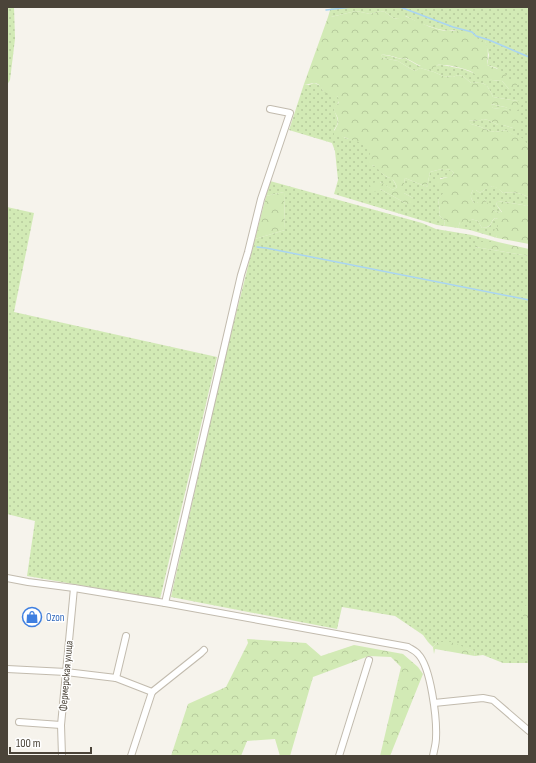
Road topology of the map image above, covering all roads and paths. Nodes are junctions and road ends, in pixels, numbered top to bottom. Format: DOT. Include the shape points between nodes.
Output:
graph roads {
  1 [pos="270,109"];
  2 [pos="7,578"];
  3 [pos="74,588"];
  4 [pos="165,603"];
  5 [pos="126,636"];
  6 [pos="204,650"];
  7 [pos="369,660"];
  8 [pos="7,669"];
  9 [pos="66,672"];
  10 [pos="116,678"];
  11 [pos="152,692"];
  12 [pos="434,703"];
  13 [pos="19,722"];
  14 [pos="61,725"];
  15 [pos="529,731"];
  16 [pos="62,756"];
  17 [pos="131,756"];
  18 [pos="338,756"];
  19 [pos="433,756"];
  1 -- 4 [label="street" via="290,113 261,199 241,275"];
  2 -- 3 [label="street"];
  3 -- 4 [label="street"];
  3 -- 9 [label="street, Фермерская улица"];
  4 -- 12 [label="street" via="408,647 418,652 423,661"];
  5 -- 10 [label="street"];
  6 -- 11 [label="street"];
  7 -- 18 [label="street"];
  8 -- 9 [label="street"];
  9 -- 10 [label="street"];
  9 -- 14 [label="street, Фермерская улица"];
  10 -- 11 [label="street"];
  11 -- 17 [label="street"];
  12 -- 15 [label="street" via="483,698 493,700"];
  12 -- 19 [label="street" via="436,737"];
  13 -- 14 [label="street"];
  14 -- 16 [label="street, Фермерская улица"];
}
